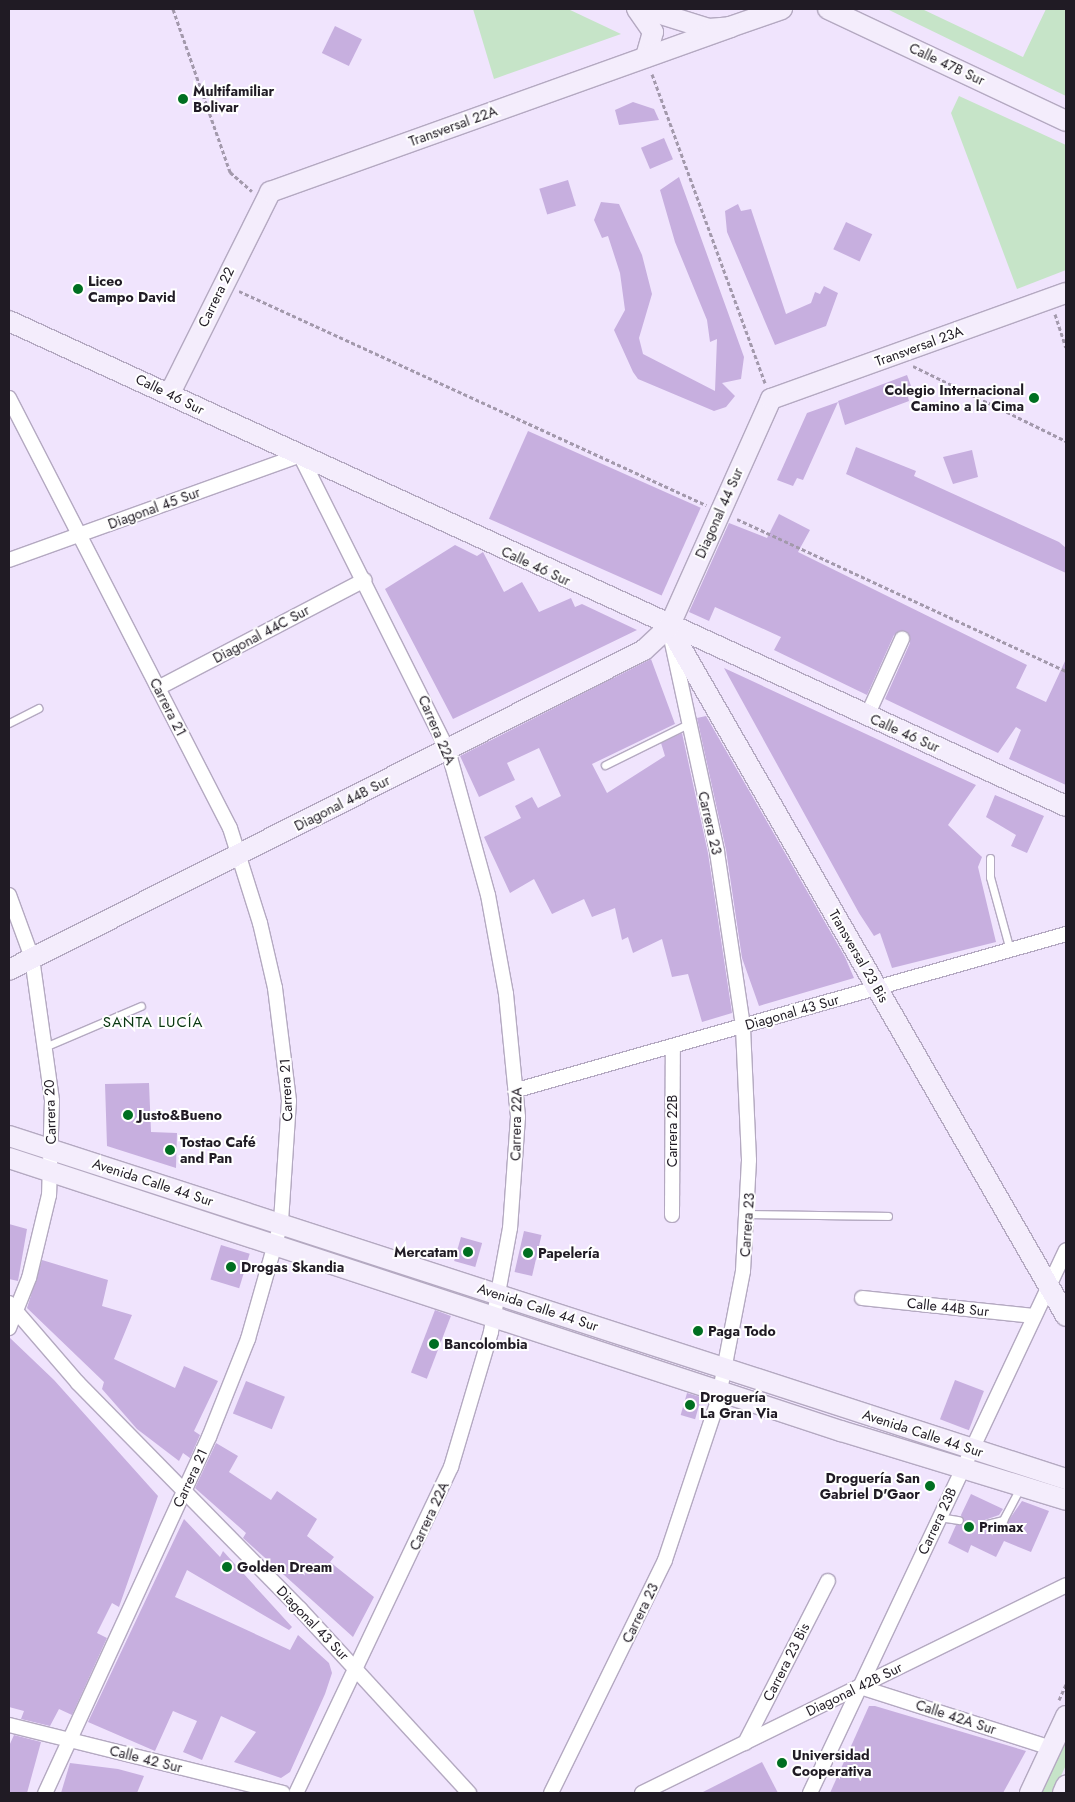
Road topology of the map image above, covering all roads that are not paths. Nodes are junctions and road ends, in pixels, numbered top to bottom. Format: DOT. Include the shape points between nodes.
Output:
graph roads {
  1 [pos="637,9"];
  2 [pos="645,9"];
  3 [pos="782,9"];
  4 [pos="828,9"];
  5 [pos="730,27"];
  6 [pos="646,57"];
  7 [pos="1066,121"];
  8 [pos="263,200"];
  9 [pos="1058,296"];
  10 [pos="9,321"];
  11 [pos="170,394"];
  12 [pos="9,398"];
  13 [pos="771,399"];
  14 [pos="300,455"];
  15 [pos="79,535"];
  16 [pos="9,560"];
  17 [pos="365,580"];
  18 [pos="669,627"];
  19 [pos="902,639"];
  20 [pos="158,688"];
  21 [pos="38,708"];
  22 [pos="867,716"];
  23 [pos="9,723"];
  24 [pos="686,725"];
  25 [pos="448,750"];
  26 [pos="605,765"];
  27 [pos="1066,806"];
  28 [pos="240,854"];
  29 [pos="990,858"];
  30 [pos="9,895"];
  31 [pos="1066,934"];
  32 [pos="1010,950"];
  33 [pos="32,958"];
  34 [pos="9,970"];
  35 [pos="877,988"];
  36 [pos="141,1006"];
  37 [pos="743,1026"];
  38 [pos="47,1046"];
  39 [pos="673,1046"];
  40 [pos="517,1090"];
  41 [pos="9,1136"];
  42 [pos="51,1150"];
  43 [pos="9,1158"];
  44 [pos="50,1172"];
  45 [pos="749,1214"];
  46 [pos="672,1216"];
  47 [pos="888,1216"];
  48 [pos="281,1223"];
  49 [pos="276,1244"];
  50 [pos="1066,1250"];
  51 [pos="1049,1286"];
  52 [pos="498,1294"];
  53 [pos="862,1298"];
  54 [pos="13,1307"];
  55 [pos="494,1314"];
  56 [pos="1034,1316"];
  57 [pos="1066,1316"];
  58 [pos="9,1328"];
  59 [pos="725,1369"];
  60 [pos="720,1390"];
  61 [pos="967,1457"];
  62 [pos="1066,1479"];
  63 [pos="1021,1485"];
  64 [pos="184,1491"];
  65 [pos="1066,1500"];
  66 [pos="939,1516"];
  67 [pos="959,1520"];
  68 [pos="983,1525"];
  69 [pos="828,1581"];
  70 [pos="1066,1585"];
  71 [pos="355,1668"];
  72 [pos="860,1687"];
  73 [pos="1066,1716"];
  74 [pos="9,1726"];
  75 [pos="67,1740"];
  76 [pos="745,1743"];
  77 [pos="1051,1748"];
  78 [pos="1066,1786"];
  79 [pos="45,1793"];
  80 [pos="283,1793"];
  81 [pos="296,1793"];
  82 [pos="469,1793"];
  83 [pos="551,1793"];
  84 [pos="642,1793"];
  85 [pos="810,1793"];
  86 [pos="1030,1793"];
  87 [pos="1063,1793"];
  1 -- 6 [label="street" via="653,32"];
  2 -- 5 [label="street" via="697,27"];
  3 -- 5 [label="street"];
  4 -- 7 [label="street, Calle 47B Sur"];
  5 -- 6 [label="street, Transversal 22A"];
  6 -- 8 [label="street, Transversal 22A" via="279,188"];
  8 -- 11 [label="street, Carrera 22"];
  9 -- 13 [label="street, Transversal 23A"];
  10 -- 11 [label="street, Calle 46 Sur"];
  11 -- 14 [label="street, Calle 46 Sur"];
  12 -- 15 [label="street, Carrera 21"];
  13 -- 18 [label="street, Diagonal 44 Sur"];
  14 -- 15 [label="street, Diagonal 45 Sur"];
  14 -- 17 [label="street, Carrera 22A"];
  14 -- 18 [label="street, Calle 46 Sur"];
  15 -- 16 [label="street, Diagonal 45 Sur"];
  15 -- 20 [label="street, Carrera 21"];
  17 -- 20 [label="street, Diagonal 44C Sur"];
  17 -- 25 [label="street, Carrera 22A"];
  18 -- 22 [label="street, Calle 46 Sur"];
  18 -- 24 [label="street, Carrera 23"];
  18 -- 25 [label="street, Diagonal 44B Sur" via="630,659"];
  18 -- 35 [label="street, Transversal 23 Bis"];
  19 -- 22 [label="street"];
  20 -- 28 [label="street, Carrera 21"];
  21 -- 23 [label="lane"];
  22 -- 27 [label="street, Calle 46 Sur"];
  24 -- 26 [label="lane"];
  24 -- 37 [label="street, Carrera 23" via="717,851"];
  25 -- 28 [label="street, Diagonal 44B Sur"];
  25 -- 40 [label="street, Carrera 22A" via="488,895"];
  28 -- 33 [label="street, Diagonal 44B Sur"];
  28 -- 48 [label="street, Carrera 21" via="265,941 284,1046 289,1119"];
  29 -- 32 [label="lane" via="990,877"];
  30 -- 33 [label="street, Carrera 20"];
  31 -- 32 [label="street, Diagonal 43 Sur"];
  32 -- 35 [label="street, Diagonal 43 Sur"];
  33 -- 34 [label="street, Diagonal 44B Sur"];
  33 -- 38 [label="street, Carrera 20"];
  35 -- 37 [label="street, Diagonal 43 Sur"];
  35 -- 51 [label="street, Transversal 23 Bis"];
  36 -- 38 [label="lane"];
  37 -- 39 [label="street, Diagonal 43 Sur"];
  37 -- 45 [label="street, Carrera 23"];
  38 -- 42 [label="street, Carrera 20"];
  39 -- 40 [label="street, Diagonal 43 Sur"];
  39 -- 46 [label="street, Carrera 22B"];
  40 -- 52 [label="street, Carrera 22A" via="517,1153"];
  41 -- 42 [label="street, Avenida Calle 44 Sur"];
  42 -- 44 [label="street, Carrera 20"];
  42 -- 48 [label="street, Avenida Calle 44 Sur"];
  43 -- 44 [label="street, Avenida Calle 44 Sur"];
  44 -- 49 [label="street, Avenida Calle 44 Sur"];
  44 -- 54 [label="street, Carrera 20" via="41,1234"];
  45 -- 47 [label="lane"];
  45 -- 59 [label="street, Carrera 23"];
  48 -- 49 [label="street, Carrera 21"];
  48 -- 52 [label="street, Avenida Calle 44 Sur"];
  49 -- 55 [label="street, Avenida Calle 44 Sur"];
  49 -- 64 [label="street, Carrera 21" via="232,1384"];
  50 -- 51 [label="street, Carrera 23B"];
  51 -- 56 [label="street, Carrera 23B"];
  51 -- 57 [label="street, Transversal 23 Bis"];
  52 -- 55 [label="street, Carrera 22A"];
  52 -- 59 [label="street, Avenida Calle 44 Sur"];
  53 -- 56 [label="street, Calle 44B Sur"];
  54 -- 58 [label="street, Carrera 20"];
  54 -- 64 [label="street, Diagonal 43 Sur" via="78,1383"];
  55 -- 60 [label="street, Avenida Calle 44 Sur"];
  55 -- 71 [label="street, Carrera 22A" via="478,1386 451,1467"];
  56 -- 61 [label="street, Carrera 23B"];
  59 -- 60 [label="street, Carrera 23"];
  59 -- 61 [label="street, Avenida Calle 44 Sur"];
  60 -- 61 [label="street, Avenida Calle 44 Sur"];
  60 -- 83 [label="street, Carrera 23" via="665,1560"];
  61 -- 62 [label="street, Avenida Calle 44 Sur"];
  61 -- 63 [label="street, Avenida Calle 44 Sur"];
  61 -- 66 [label="street, Carrera 23B"];
  63 -- 65 [label="street, Avenida Calle 44 Sur"];
  63 -- 68 [label="lane" via="1009,1514 1003,1520"];
  64 -- 71 [label="street, Diagonal 43 Sur"];
  64 -- 75 [label="street, Carrera 21"];
  66 -- 67 [label="lane"];
  66 -- 72 [label="street, Carrera 23B"];
  69 -- 76 [label="street, Carrera 23 Bis"];
  70 -- 72 [label="street, Diagonal 42B Sur"];
  71 -- 81 [label="street, Carrera 22A"];
  71 -- 82 [label="street, Diagonal 43 Sur"];
  72 -- 76 [label="street, Diagonal 42B Sur"];
  72 -- 77 [label="street, Calle 42A Sur"];
  72 -- 85 [label="street, Carrera 23B"];
  73 -- 77 [label="street"];
  74 -- 75 [label="street, Calle 42 Sur"];
  75 -- 79 [label="street, Carrera 21"];
  75 -- 80 [label="street, Calle 42 Sur"];
  76 -- 84 [label="street, Diagonal 42B Sur"];
  77 -- 86 [label="street"];
  78 -- 87 [label="street"];
}
